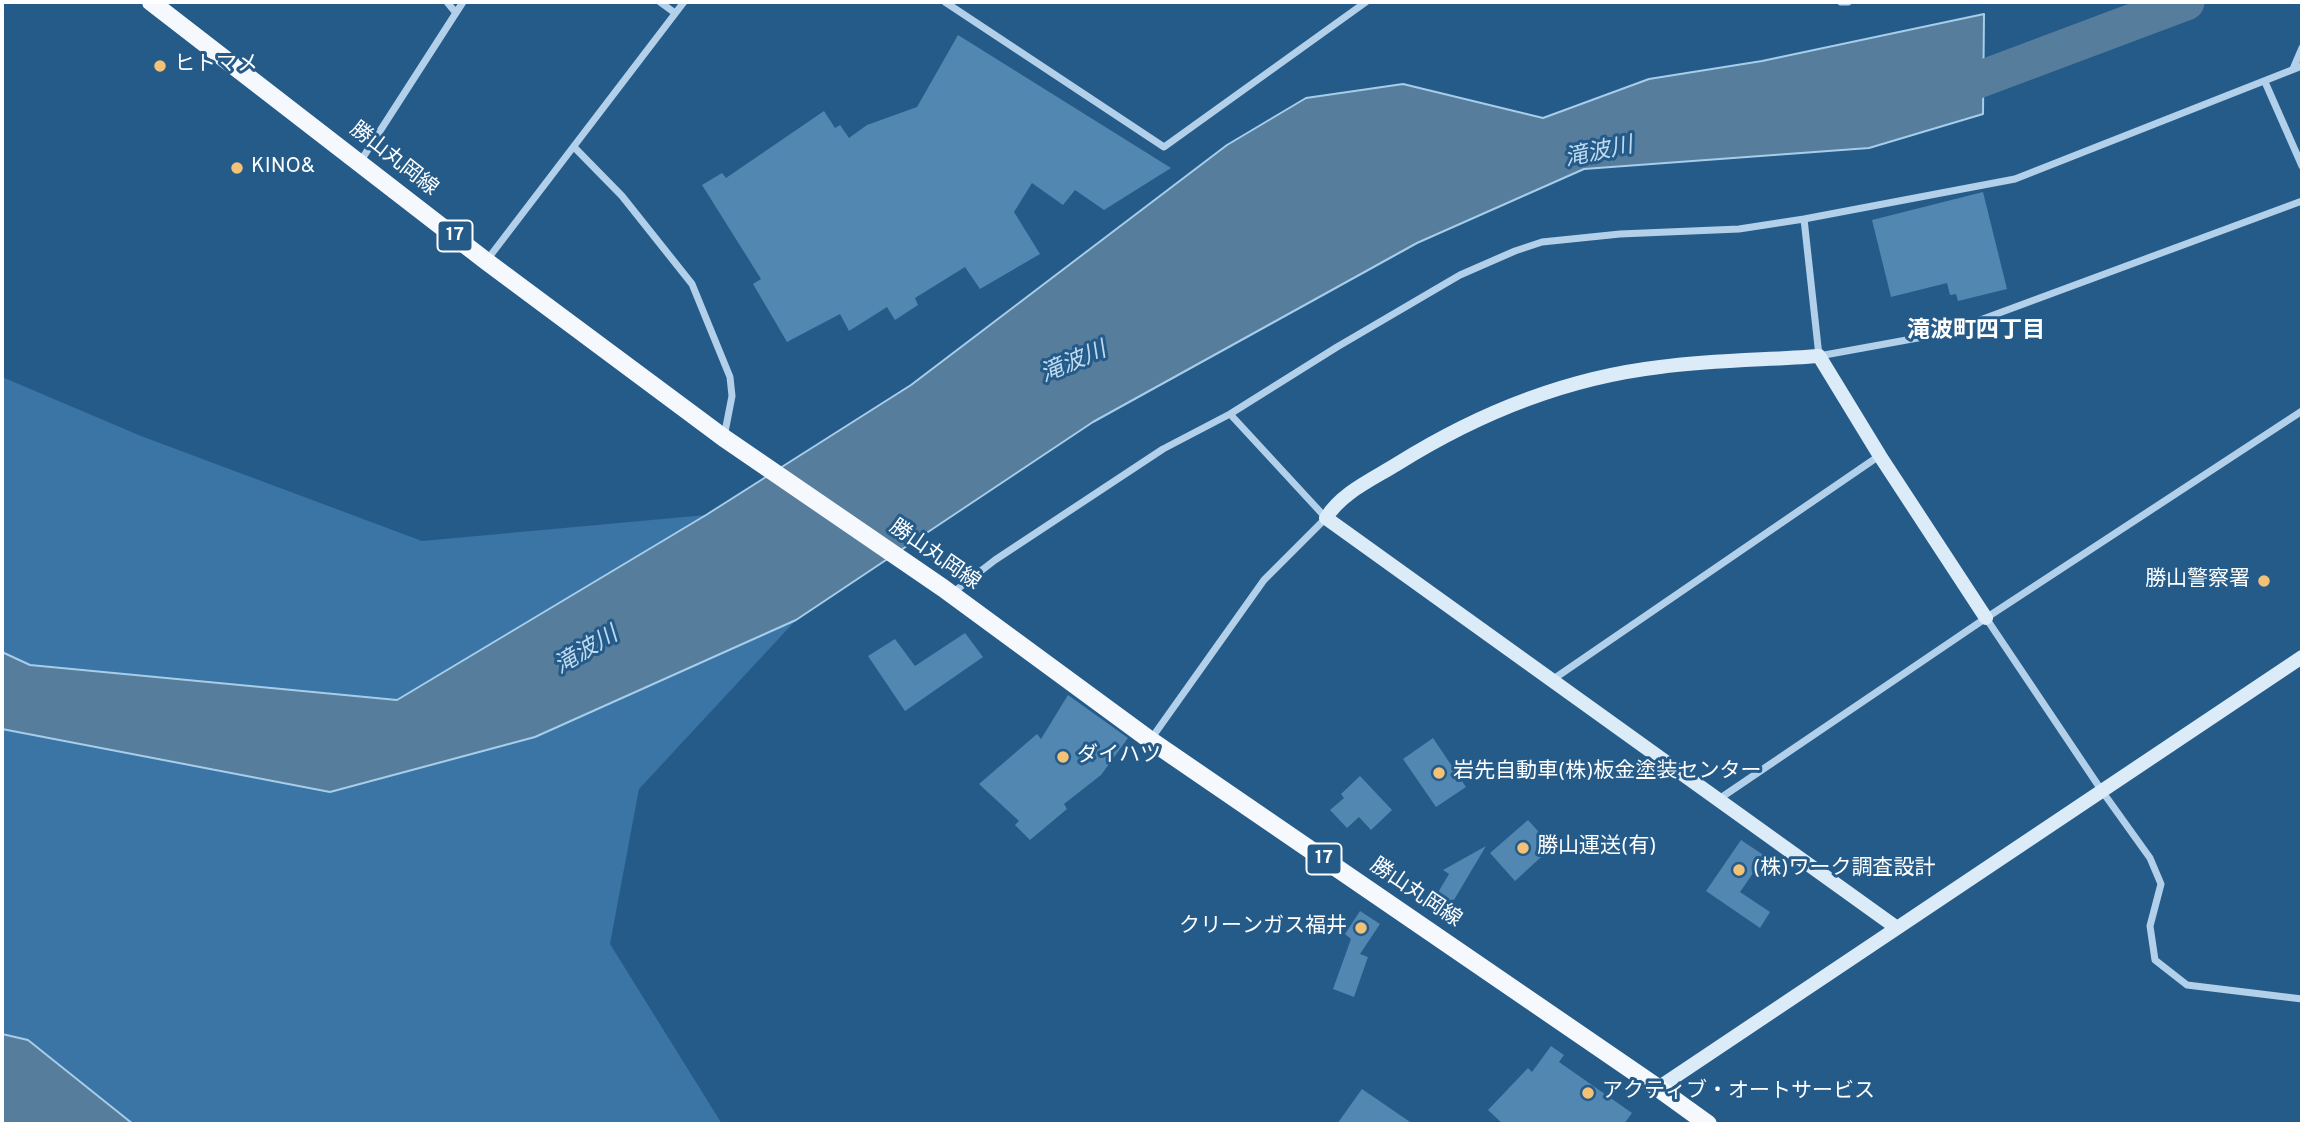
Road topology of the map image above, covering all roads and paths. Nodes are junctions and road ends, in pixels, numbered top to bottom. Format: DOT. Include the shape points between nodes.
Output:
graph roads {
  1 [pos="151,2"];
  2 [pos="447,2"];
  3 [pos="463,2"];
  4 [pos="660,2"];
  5 [pos="684,2"];
  6 [pos="945,2"];
  7 [pos="1366,2"];
  8 [pos="1841,2"];
  9 [pos="1849,2"];
  10 [pos="456,13"];
  11 [pos="676,13"];
  12 [pos="2302,48"];
  13 [pos="2302,66"];
  14 [pos="2293,70"];
  15 [pos="2265,82"];
  16 [pos="574,147"];
  17 [pos="360,163"];
  18 [pos="2302,166"];
  19 [pos="2302,201"];
  20 [pos="1804,219"];
  21 [pos="486,261"];
  22 [pos="1819,356"];
  23 [pos="2302,411"];
  24 [pos="1230,414"];
  25 [pos="724,438"];
  26 [pos="1880,456"];
  27 [pos="1326,518"];
  28 [pos="947,591"];
  29 [pos="1986,618"];
  30 [pos="2302,657"];
  31 [pos="1552,680"];
  32 [pos="1150,740"];
  33 [pos="2102,791"];
  34 [pos="1719,800"];
  35 [pos="1897,928"];
  36 [pos="2302,999"];
  37 [pos="1658,1088"];
  38 [pos="1708,1124"];
  1 -- 17 [label="main road, 勝山丸岡線 / 17"];
  2 -- 10 [label="street"];
  3 -- 10 [label="street"];
  4 -- 11 [label="street"];
  5 -- 11 [label="street"];
  6 -- 7 [label="street" via="1164,147"];
  8 -- 9 [label="street"];
  10 -- 17 [label="street"];
  11 -- 16 [label="street"];
  12 -- 14 [label="street"];
  13 -- 14 [label="street"];
  14 -- 15 [label="street"];
  15 -- 18 [label="street"];
  15 -- 20 [label="street" via="2015,179"];
  16 -- 21 [label="street"];
  16 -- 25 [label="street" via="622,196 692,284 730,377 732,396"];
  17 -- 21 [label="main road, 勝山丸岡線 / 17"];
  19 -- 22 [label="street" via="1945,333"];
  20 -- 22 [label="street"];
  20 -- 24 [label="street" via="1739,229 1542,242 1460,275"];
  21 -- 25 [label="main road, 勝山丸岡線 / 17"];
  22 -- 26 [label="street"];
  22 -- 27 [label="street" via="1659,367 1539,394 1434,440 1347,495"];
  23 -- 29 [label="street"];
  24 -- 27 [label="street"];
  24 -- 28 [label="street" via="1152,456"];
  25 -- 28 [label="main road, 勝山丸岡線 / 17"];
  26 -- 29 [label="street"];
  26 -- 31 [label="street"];
  27 -- 31 [label="street"];
  27 -- 32 [label="street" via="1264,580"];
  28 -- 32 [label="main road, 勝山丸岡線 / 17"];
  29 -- 33 [label="street"];
  29 -- 34 [label="street"];
  30 -- 33 [label="street"];
  31 -- 34 [label="street"];
  32 -- 37 [label="main road, 勝山丸岡線 / 17"];
  33 -- 35 [label="street"];
  33 -- 36 [label="street" via="2150,858 2161,884 2150,926 2155,960 2187,985"];
  34 -- 35 [label="street"];
  35 -- 37 [label="street"];
  37 -- 38 [label="main road, 勝山丸岡線 / 17"];
}
